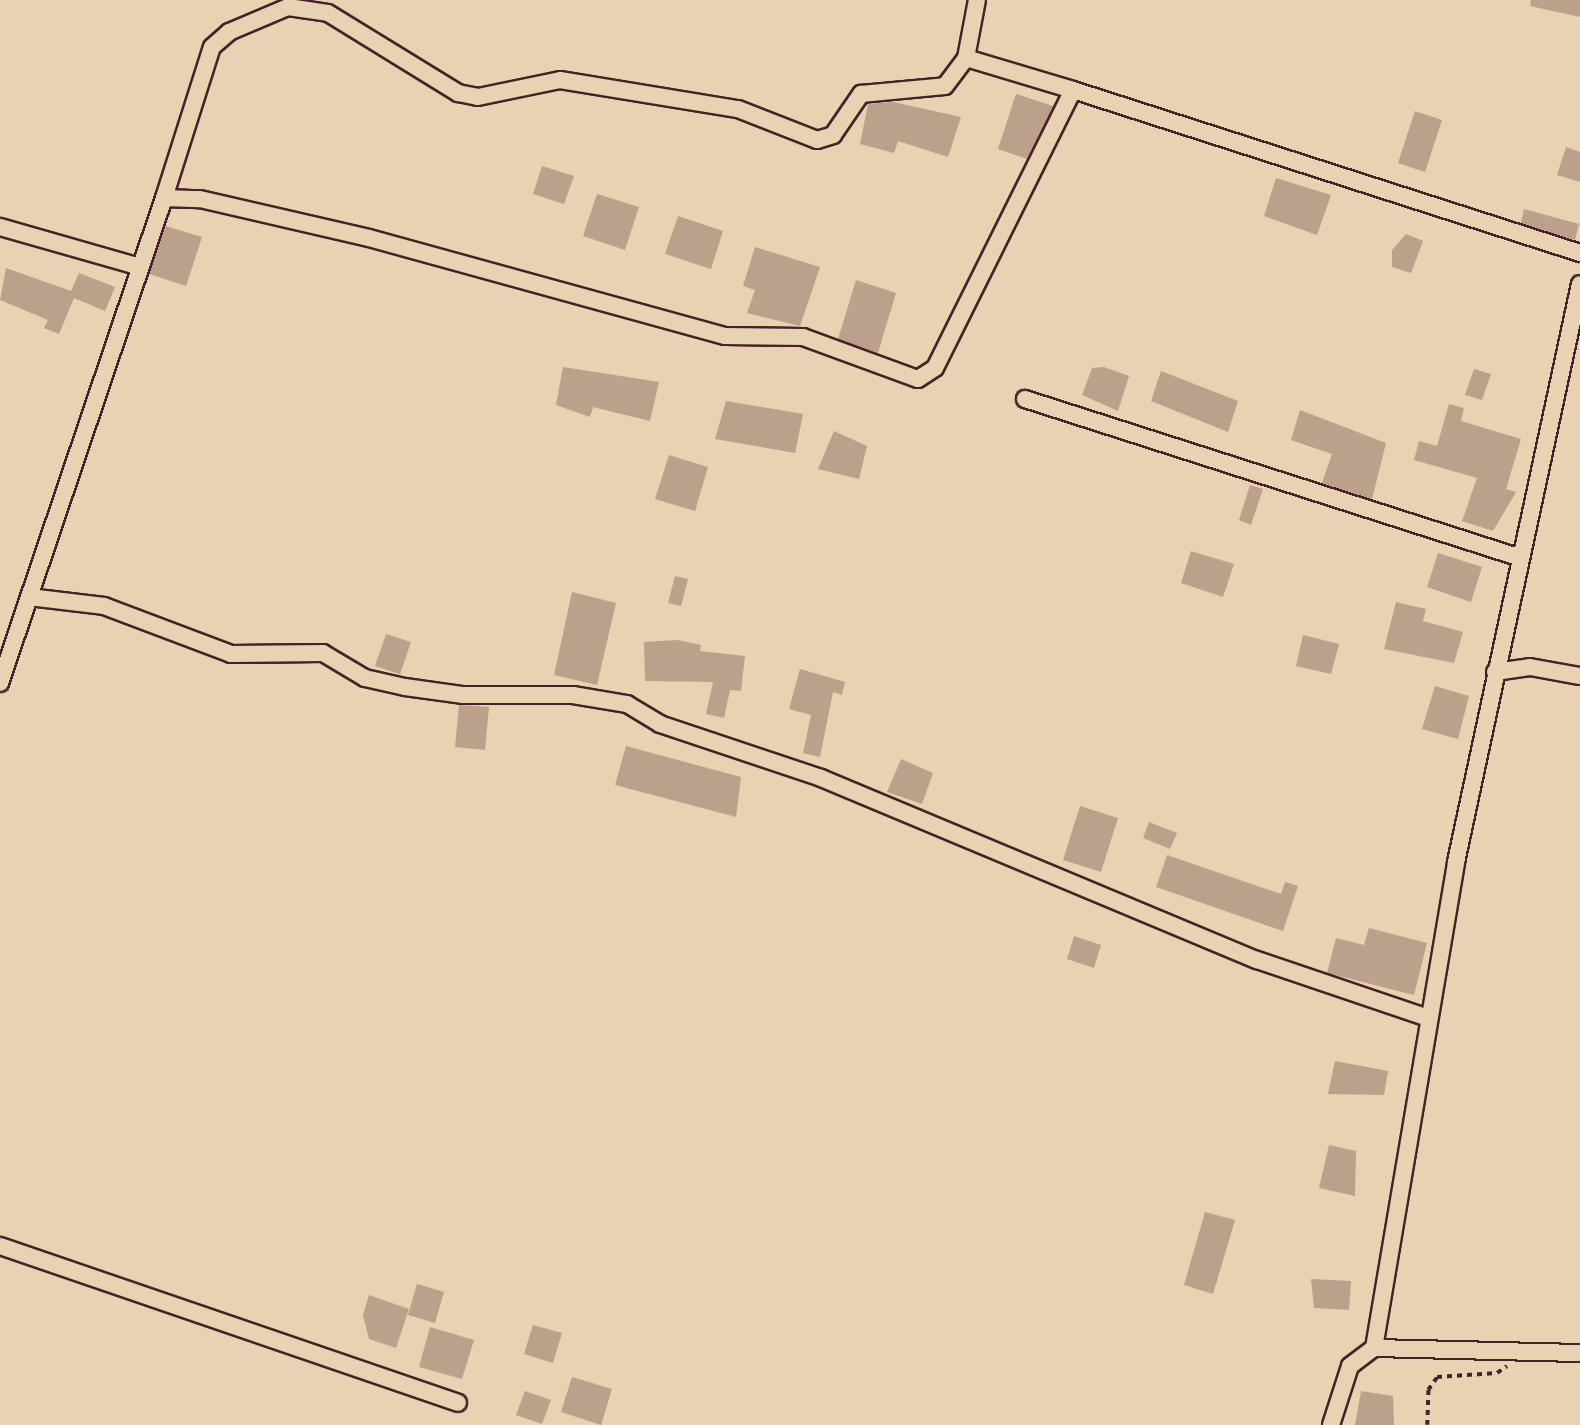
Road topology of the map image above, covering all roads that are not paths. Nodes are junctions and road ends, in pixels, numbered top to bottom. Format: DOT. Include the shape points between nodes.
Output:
graph roads {
  1 [pos="977,0"];
  2 [pos="966,58"];
  3 [pos="1073,90"];
  4 [pos="164,198"];
  5 [pos="0,227"];
  6 [pos="1580,253"];
  7 [pos="137,266"];
  8 [pos="1580,284"];
  9 [pos="1025,399"];
  10 [pos="1521,558"];
  11 [pos="29,597"];
  12 [pos="1495,672"];
  13 [pos="1580,676"];
  14 [pos="0,683"];
  15 [pos="1428,1018"];
  16 [pos="0,1246"];
  17 [pos="1374,1348"];
  18 [pos="1580,1353"];
  19 [pos="458,1403"];
  20 [pos="1331,1425"];
  1 -- 2 [label="street"];
  2 -- 3 [label="street"];
  2 -- 4 [label="street" via="945,86 861,94 833,135 817,140 738,109 560,80 478,97 458,93 328,13 288,7 229,32 212,47"];
  3 -- 4 [label="street" via="1050,148 935,368 918,379 803,337 725,336 369,238 200,198"];
  3 -- 6 [label="street"];
  4 -- 7 [label="street"];
  5 -- 7 [label="street"];
  7 -- 11 [label="street"];
  8 -- 10 [label="street"];
  9 -- 10 [label="street"];
  10 -- 12 [label="street"];
  11 -- 14 [label="street"];
  11 -- 15 [label="street" via="104,606 231,654 323,653 365,678 405,687 463,695 573,695 627,704 669,728 821,778 1257,960"];
  12 -- 13 [label="street" via="1530,667"];
  12 -- 15 [label="street"];
  15 -- 17 [label="street"];
  16 -- 19 [label="street"];
  17 -- 18 [label="street"];
  17 -- 20 [label="street" via="1350,1366"];
}
